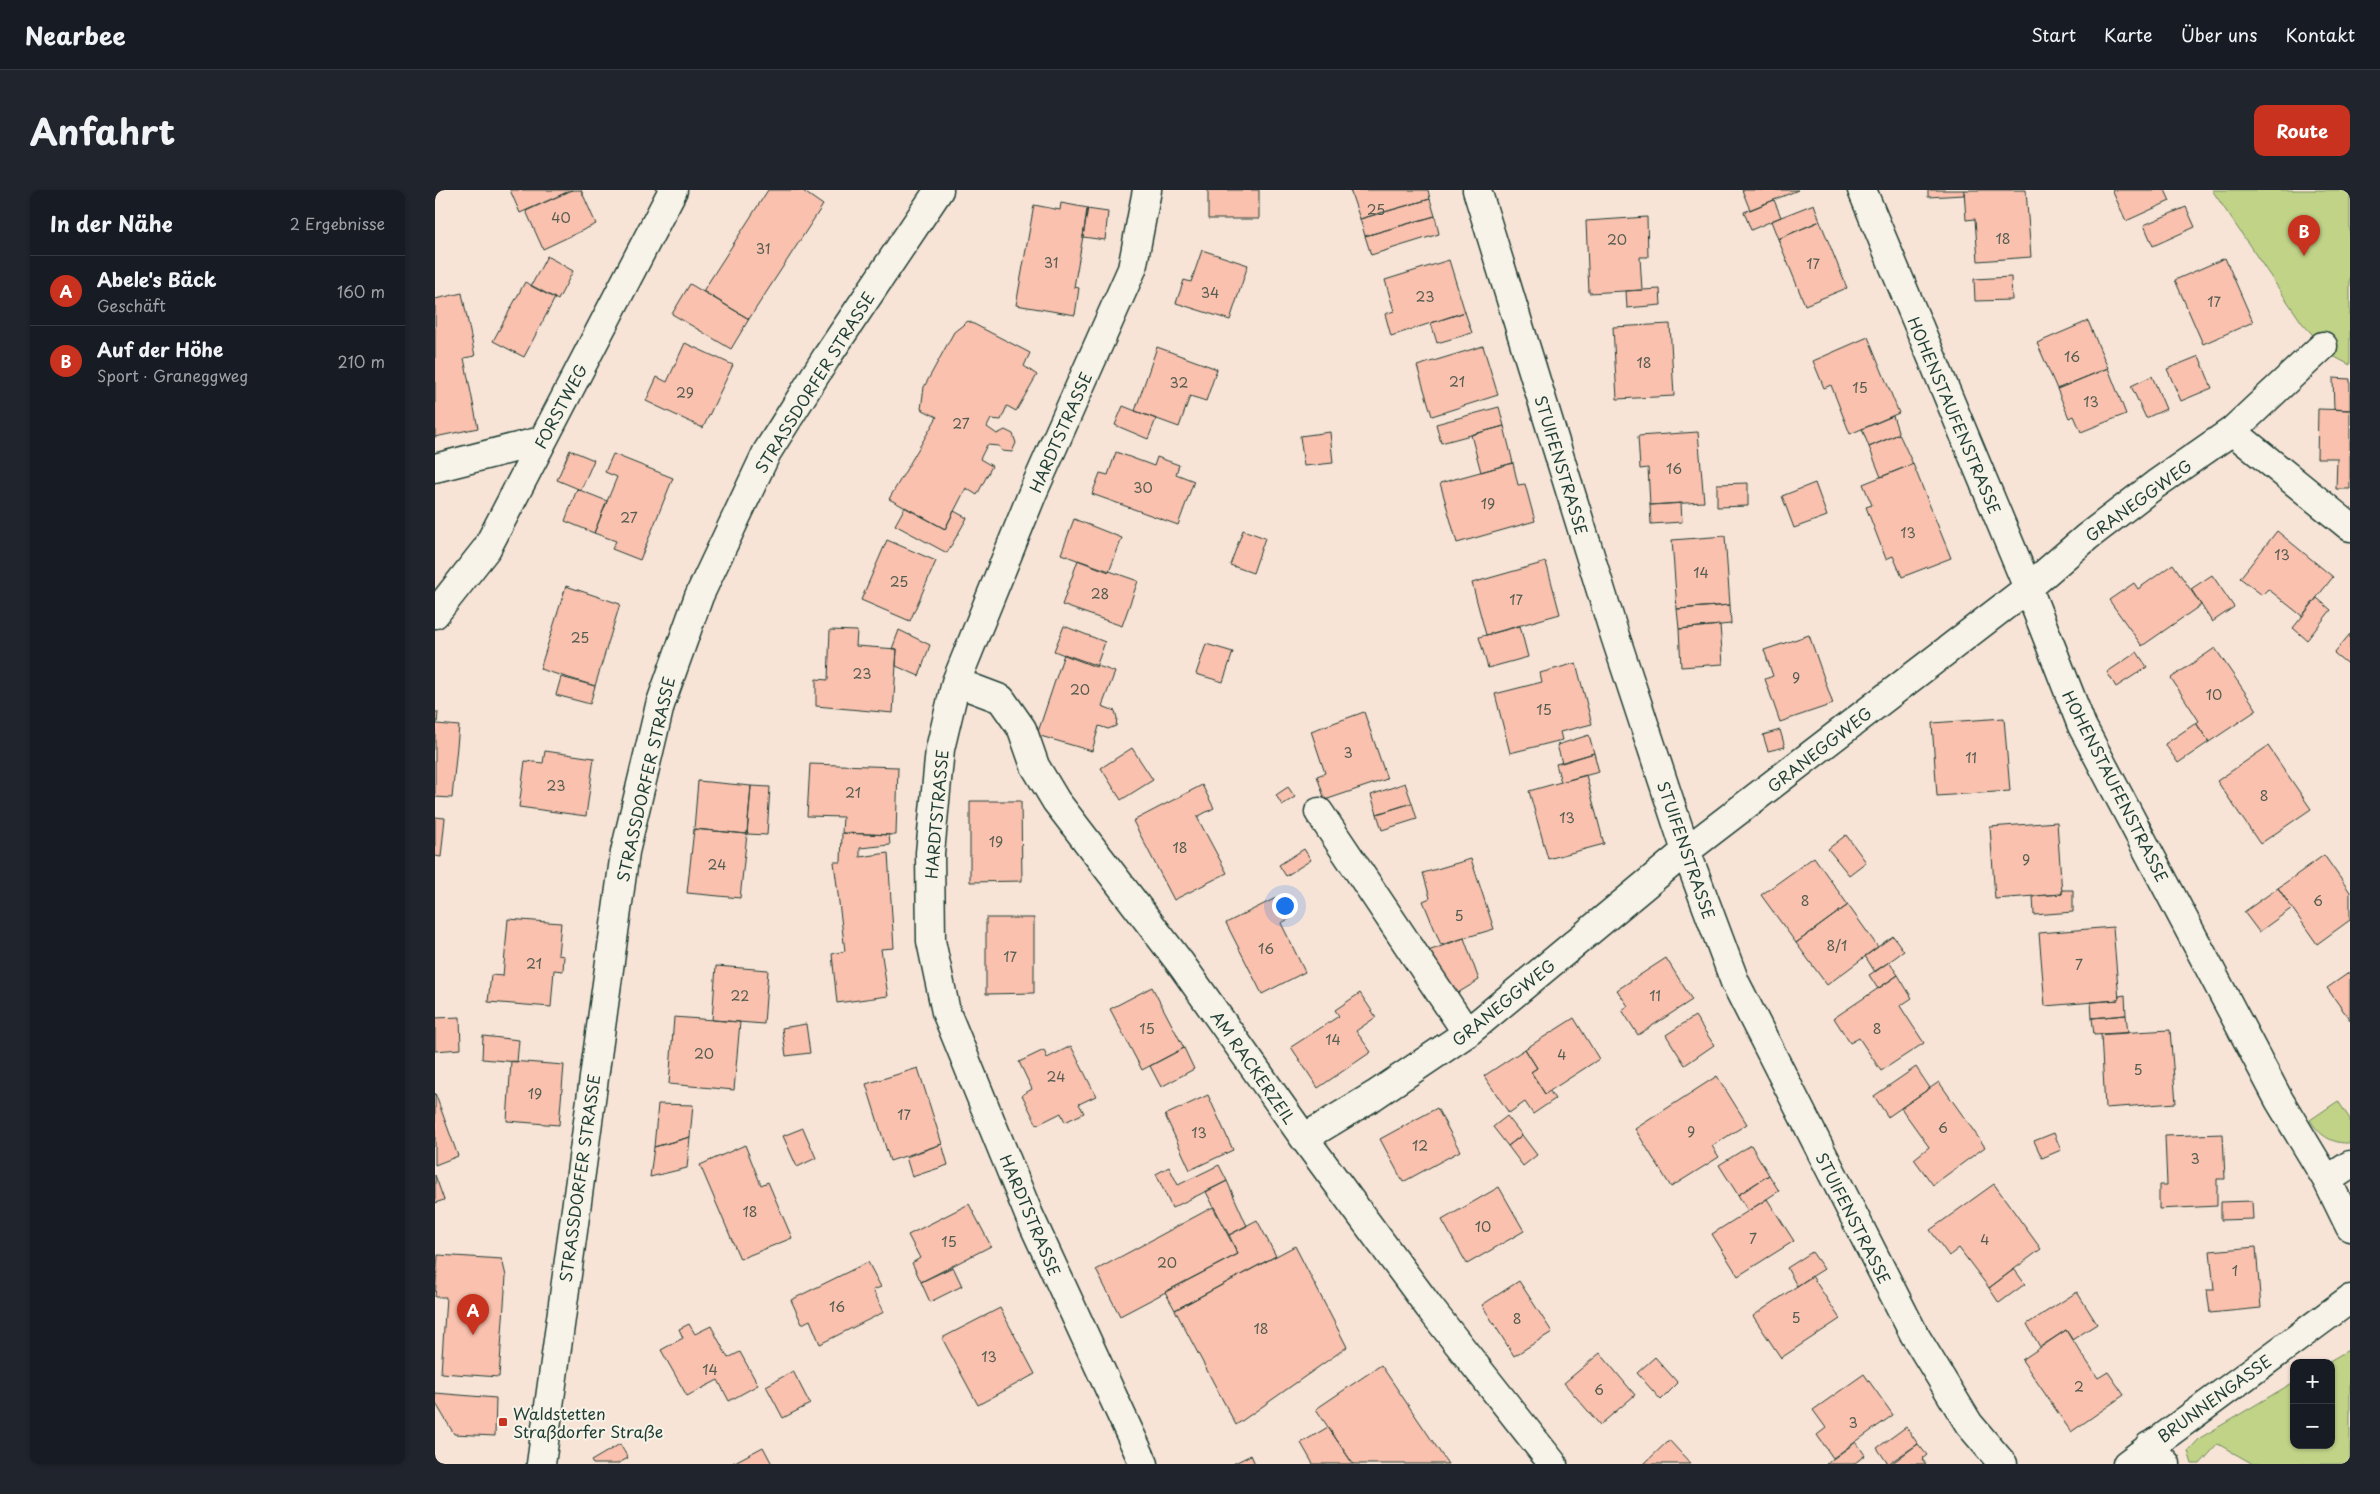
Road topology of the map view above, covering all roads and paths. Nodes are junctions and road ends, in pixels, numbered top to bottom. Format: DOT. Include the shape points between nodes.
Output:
graph roads {
  1 [pos="673,190"];
  2 [pos="939,190"];
  3 [pos="1147,190"];
  4 [pos="1477,190"];
  5 [pos="1862,190"];
  6 [pos="2323,346"];
  7 [pos="2232,431"];
  8 [pos="541,441"];
  9 [pos="435,468"];
  10 [pos="2350,527"];
  11 [pos="2028,588"];
  12 [pos="435,614"];
  13 [pos="956,682"];
  14 [pos="1319,812"];
  15 [pos="1686,851"];
  16 [pos="1467,1033"];
  17 [pos="1304,1138"];
  18 [pos="2350,1165"];
  19 [pos="2327,1180"];
  20 [pos="2350,1227"];
  21 [pos="2350,1299"];
  22 [pos="2158,1455"];
  23 [pos="541,1464"];
  24 [pos="1143,1464"];
  25 [pos="1553,1464"];
  26 [pos="2003,1464"];
  27 [pos="2127,1464"];
  1 -- 8 [label="street, FORSTWEG"];
  2 -- 23 [label="street, STRASSDORFER STRASSE" via="767,452 699,596 660,706 625,852"];
  3 -- 13 [label="street, HARDTSTRASSE" via="1132,269 1033,492"];
  4 -- 15 [label="street, STUIFENSTRASSE" via="1612,626"];
  5 -- 11 [label="street, HOHENSTAUFENSTRASSE"];
  6 -- 7 [label="street, GRANEGGWEG"];
  7 -- 10 [label="street"];
  7 -- 11 [label="street, GRANEGGWEG" via="2110,519"];
  8 -- 9 [label="street"];
  8 -- 12 [label="street, FORSTWEG" via="487,548"];
  11 -- 15 [label="street, GRANEGGWEG"];
  11 -- 19 [label="street, HOHENSTAUFENSTRASSE" via="2082,726 2279,1100"];
  13 -- 17 [label="street, AM RACKERZEIL" via="1001,699 1022,729 1035,766 1056,802 1181,964"];
  13 -- 24 [label="street, HARDTSTRASSE" via="940,749 930,853 931,941 946,1012 1029,1216"];
  14 -- 16 [label="street"];
  15 -- 16 [label="street, GRANEGGWEG"];
  15 -- 26 [label="street, STUIFENSTRASSE" via="1735,982 1914,1334 1969,1424"];
  16 -- 17 [label="street, GRANEGGWEG"];
  17 -- 25 [label="street, AM RACKERZEIL" via="1429,1307"];
  18 -- 19 [label="street"];
  19 -- 20 [label="street, HOHENSTAUFENSTRASSE"];
  21 -- 22 [label="street, BRUNNENGASSE"];
  22 -- 27 [label="street, BRUNNENGASSE"];
}
